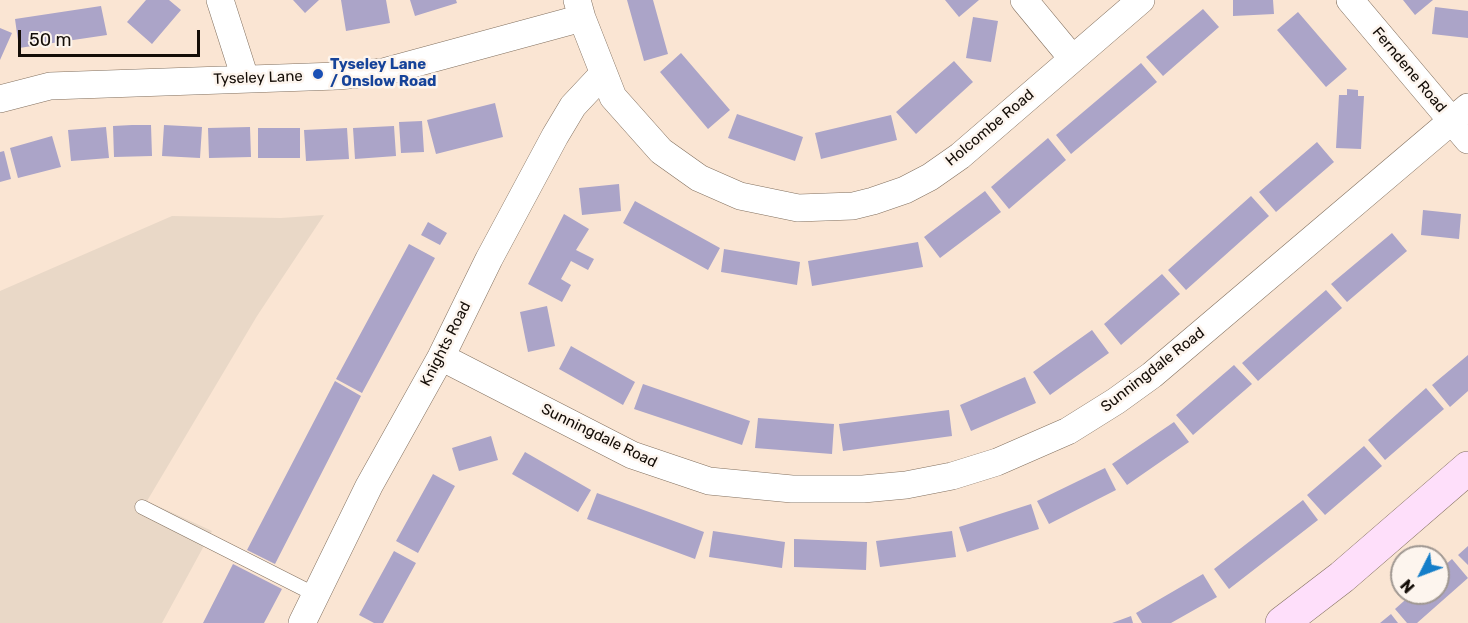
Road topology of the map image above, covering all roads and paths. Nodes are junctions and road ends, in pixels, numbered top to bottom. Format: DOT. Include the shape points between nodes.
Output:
graph roads {
  1 [pos="219,0"];
  2 [pos="1024,0"];
  3 [pos="1141,0"];
  4 [pos="1350,0"];
  5 [pos="579,9"];
  6 [pos="1072,58"];
  7 [pos="603,74"];
  8 [pos="244,78"];
  9 [pos="0,99"];
  10 [pos="1463,122"];
  11 [pos="441,357"];
  12 [pos="1468,468"];
  13 [pos="142,507"];
  14 [pos="316,595"];
  15 [pos="302,623"];
  16 [pos="1282,623"];
  1 -- 8 [label="street"];
  2 -- 6 [label="street"];
  3 -- 6 [label="street, Holcombe Road"];
  4 -- 10 [label="street, Ferndene Road"];
  5 -- 7 [label="street, Holcombe Road"];
  5 -- 8 [label="street, Tyseley Lane" via="383,72"];
  6 -- 7 [label="street, Holcombe Road" via="960,156 930,177 905,190 853,206 773,204 741,196 699,178 661,151 627,115"];
  7 -- 11 [label="street, Knights Road" via="573,106 555,136"];
  8 -- 9 [label="street, Tyseley Lane" via="50,86"];
  10 -- 11 [label="street, Sunningdale Road" via="1116,401 1068,432 952,476 906,485 842,490 709,481 632,455"];
  11 -- 14 [label="street, Knights Road" via="369,486"];
  12 -- 16 [label="street" via="1342,577"];
  13 -- 14 [label="lane"];
  14 -- 15 [label="street, Knights Road"];
}
